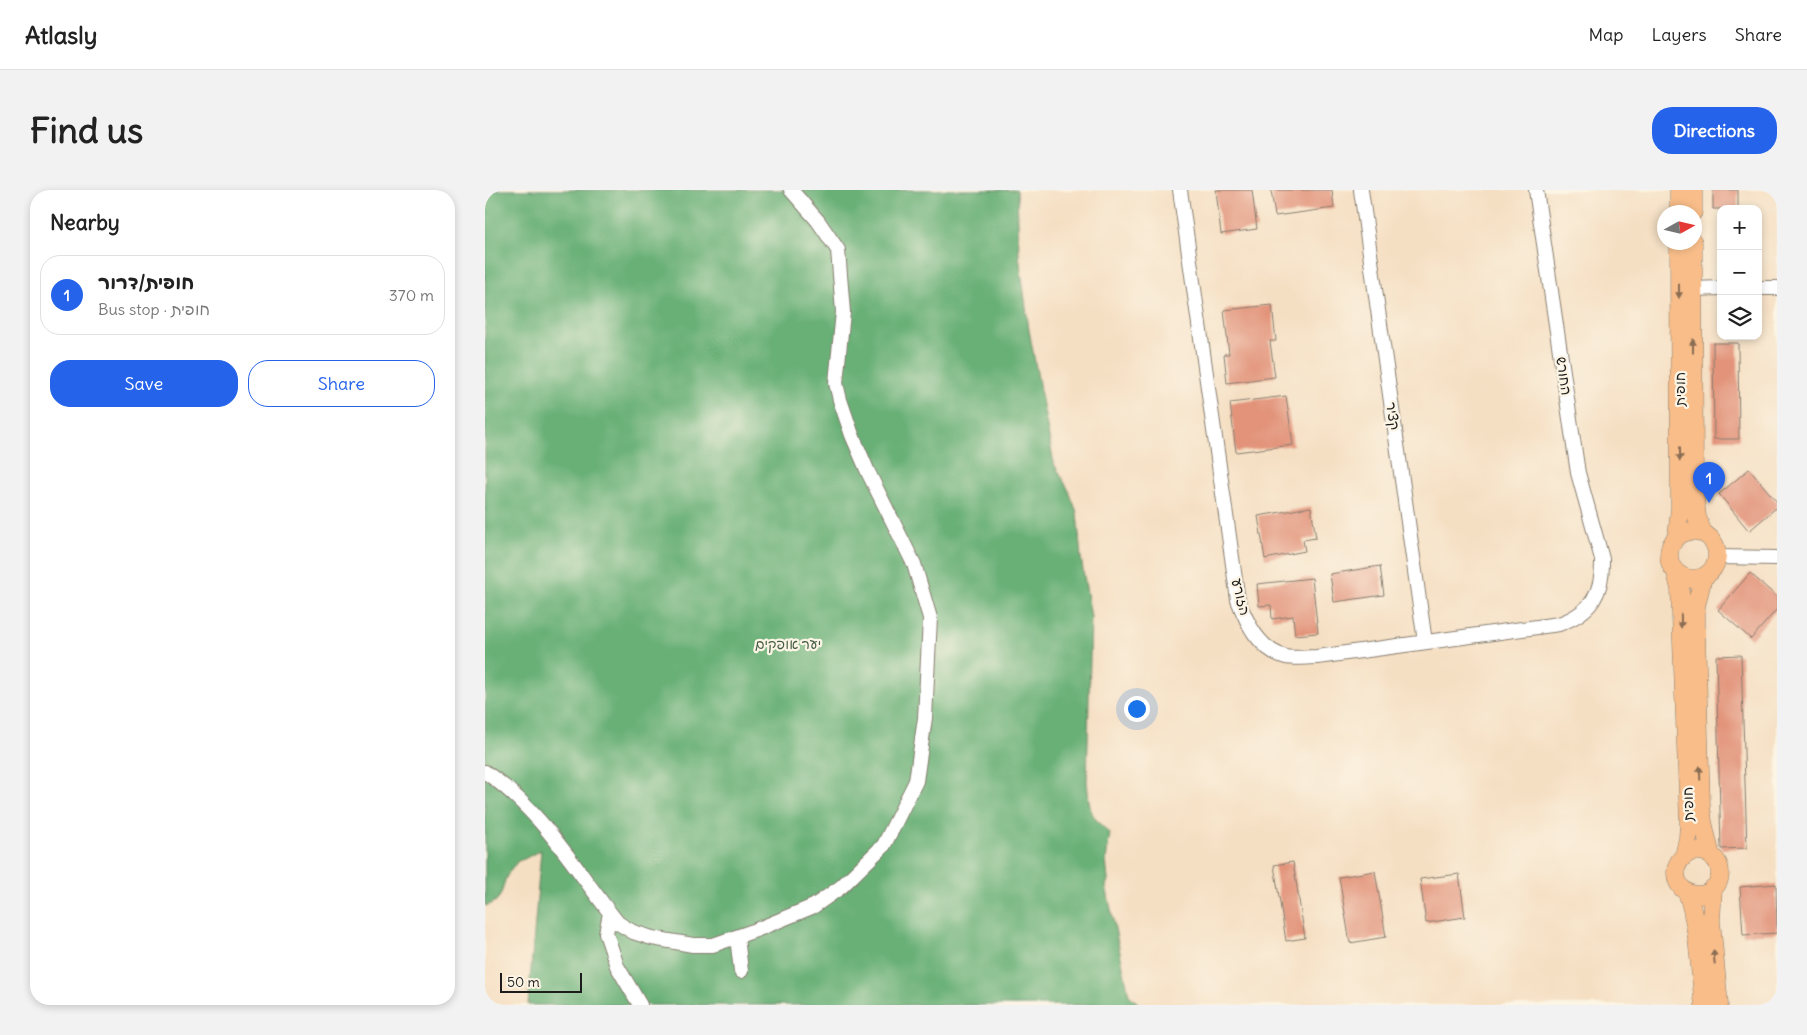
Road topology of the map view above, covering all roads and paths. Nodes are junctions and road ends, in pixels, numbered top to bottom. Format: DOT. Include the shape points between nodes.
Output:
graph roads {
  1 [pos="791,190"];
  2 [pos="1180,190"];
  3 [pos="1361,190"];
  4 [pos="1537,190"];
  5 [pos="1679,190"];
  6 [pos="1693,190"];
  7 [pos="1679,205"];
  8 [pos="1693,205"];
  9 [pos="1679,250"];
  10 [pos="1693,250"];
  11 [pos="1693,288"];
  12 [pos="1717,288"];
  13 [pos="1762,288"];
  14 [pos="1777,288"];
  15 [pos="1703,533"];
  16 [pos="1677,536"];
  17 [pos="1717,557"];
  18 [pos="1777,558"];
  19 [pos="1602,559"];
  20 [pos="1677,573"];
  21 [pos="1703,577"];
  22 [pos="1425,642"];
  23 [pos="485,772"];
  24 [pos="1684,856"];
  25 [pos="1711,856"];
  26 [pos="1713,888"];
  27 [pos="1687,892"];
  28 [pos="611,913"];
  29 [pos="737,937"];
  30 [pos="741,971"];
  31 [pos="640,1005"];
  32 [pos="1704,1005"];
  33 [pos="1719,1005"];
  1 -- 29 [label="street" via="838,250 843,312 836,382 852,435 914,564 930,618 925,718 916,781 884,845 841,887 813,906"];
  2 -- 22 [label="street, הזורע" via="1239,600 1252,631 1275,653 1288,657 1317,657"];
  3 -- 22 [label="street, קציר"];
  4 -- 19 [label="street, החורש" via="1578,473"];
  5 -- 7 [label="main road"];
  6 -- 8 [label="main road"];
  9 -- 16 [label="main road, חופית, one-way" via="1680,508"];
  10 -- 11 [label="main road, חופית"];
  11 -- 12 [label="street"];
  15 -- 11 [label="main road, חופית, one-way" via="1697,517 1694,490"];
  13 -- 14 [label="street"];
  15 -- 16 [label="main road" via="1690,531"];
  15 -- 17 [label="main road" via="1712,541"];
  16 -- 20 [label="main road" via="1669,550 1671,566"];
  17 -- 18 [label="street"];
  17 -- 21 [label="main road" via="1715,565"];
  19 -- 22 [label="street, הזורע" via="1595,599 1570,620"];
  20 -- 21 [label="main road" via="1689,579"];
  20 -- 24 [label="main road, חופית, one-way" via="1689,823"];
  25 -- 21 [label="main road, חופית, one-way" via="1701,806 1696,606"];
  23 -- 28 [label="street" via="533,812"];
  24 -- 25 [label="main road" via="1697,851"];
  24 -- 27 [label="main road" via="1676,868 1676,875"];
  25 -- 26 [label="main road" via="1719,868"];
  26 -- 27 [label="main road" via="1701,894"];
  33 -- 26 [label="main road, one-way" via="1711,921"];
  27 -- 32 [label="main road" via="1693,909"];
  28 -- 29 [label="street" via="618,923 652,938 713,945"];
  28 -- 31 [label="street" via="607,933 617,966"];
  29 -- 30 [label="street"];
}
